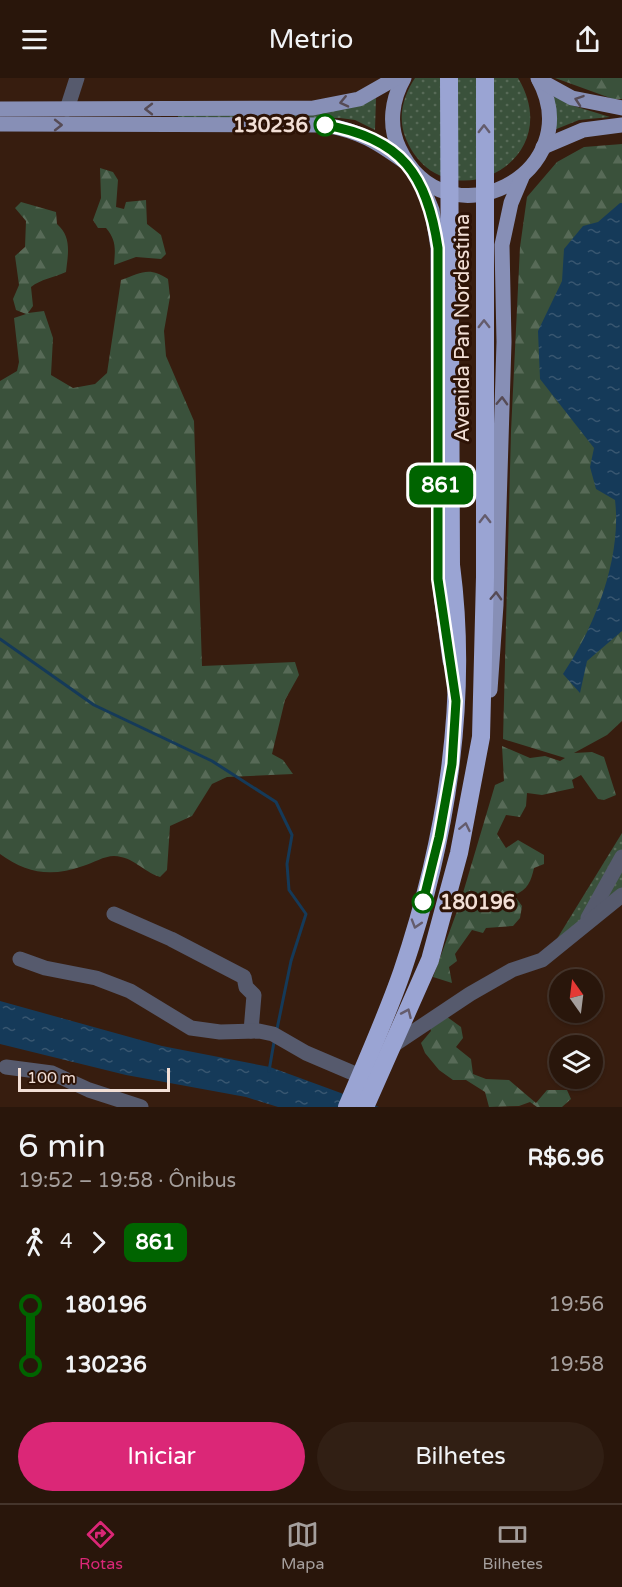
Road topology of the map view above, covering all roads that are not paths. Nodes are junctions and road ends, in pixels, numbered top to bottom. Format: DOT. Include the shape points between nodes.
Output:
graph roads {
  1 [pos="77,78"];
  2 [pos="396,78"];
  3 [pos="404,78"];
  4 [pos="449,78"];
  5 [pos="485,78"];
  6 [pos="538,79"];
  7 [pos="622,108"];
  8 [pos="67,109"];
  9 [pos="0,110"];
  10 [pos="0,124"];
  11 [pos="622,125"];
  12 [pos="543,147"];
  13 [pos="405,162"];
  14 [pos="418,176"];
  15 [pos="522,177"];
  16 [pos="456,701"];
  17 [pos="481,737"];
  18 [pos="622,856"];
  19 [pos="618,875"];
  20 [pos="622,895"];
  21 [pos="114,914"];
  22 [pos="584,926"];
  23 [pos="20,959"];
  24 [pos="251,1031"];
  25 [pos="392,1046"];
  26 [pos="6,1067"];
  27 [pos="364,1080"];
  28 [pos="141,1107"];
  29 [pos="347,1107"];
  30 [pos="365,1107"];
  1 -- 8 [label="street"];
  2 -- 8 [label="main road, one-way" via="359,99 313,108"];
  3 -- 13 [label="main road" via="392,115 395,140"];
  4 -- 16 [label="highway" via="451,565 457,611"];
  17 -- 5 [label="highway, Avenida Pan Nordestina, one-way" via="485,577"];
  7 -- 6 [label="main road, one-way" via="572,98"];
  6 -- 12 [label="main road" via="548,113"];
  8 -- 9 [label="main road"];
  10 -- 13 [label="main road, one-way" via="325,125 364,135"];
  11 -- 12 [label="main road" via="583,130"];
  12 -- 15 [label="main road"];
  13 -- 14 [label="main road"];
  14 -- 15 [label="main road" via="445,192 477,196 493,193"];
  14 -- 16 [label="main road" via="432,210 438,248 438,579"];
  17 -- 15 [label="main road, one-way" via="490,686 496,605 504,342 502,245 511,203"];
  16 -- 27 [label="highway, one-way" via="452,764 426,890"];
  25 -- 17 [label="highway, Avenida Pan Nordestina, one-way" via="430,960 448,898"];
  18 -- 19 [label="street"];
  19 -- 22 [label="street"];
  20 -- 22 [label="street"];
  21 -- 24 [label="street" via="244,977 246,987 254,995"];
  22 -- 25 [label="street" via="542,960 512,970 470,993"];
  23 -- 24 [label="street" via="96,978 129,991 191,1028"];
  24 -- 27 [label="street" via="278,1036"];
  25 -- 27 [label="highway, Avenida Pan Nordestina"];
  26 -- 28 [label="street" via="52,1073"];
  27 -- 29 [label="highway"];
  27 -- 30 [label="highway"];
}
